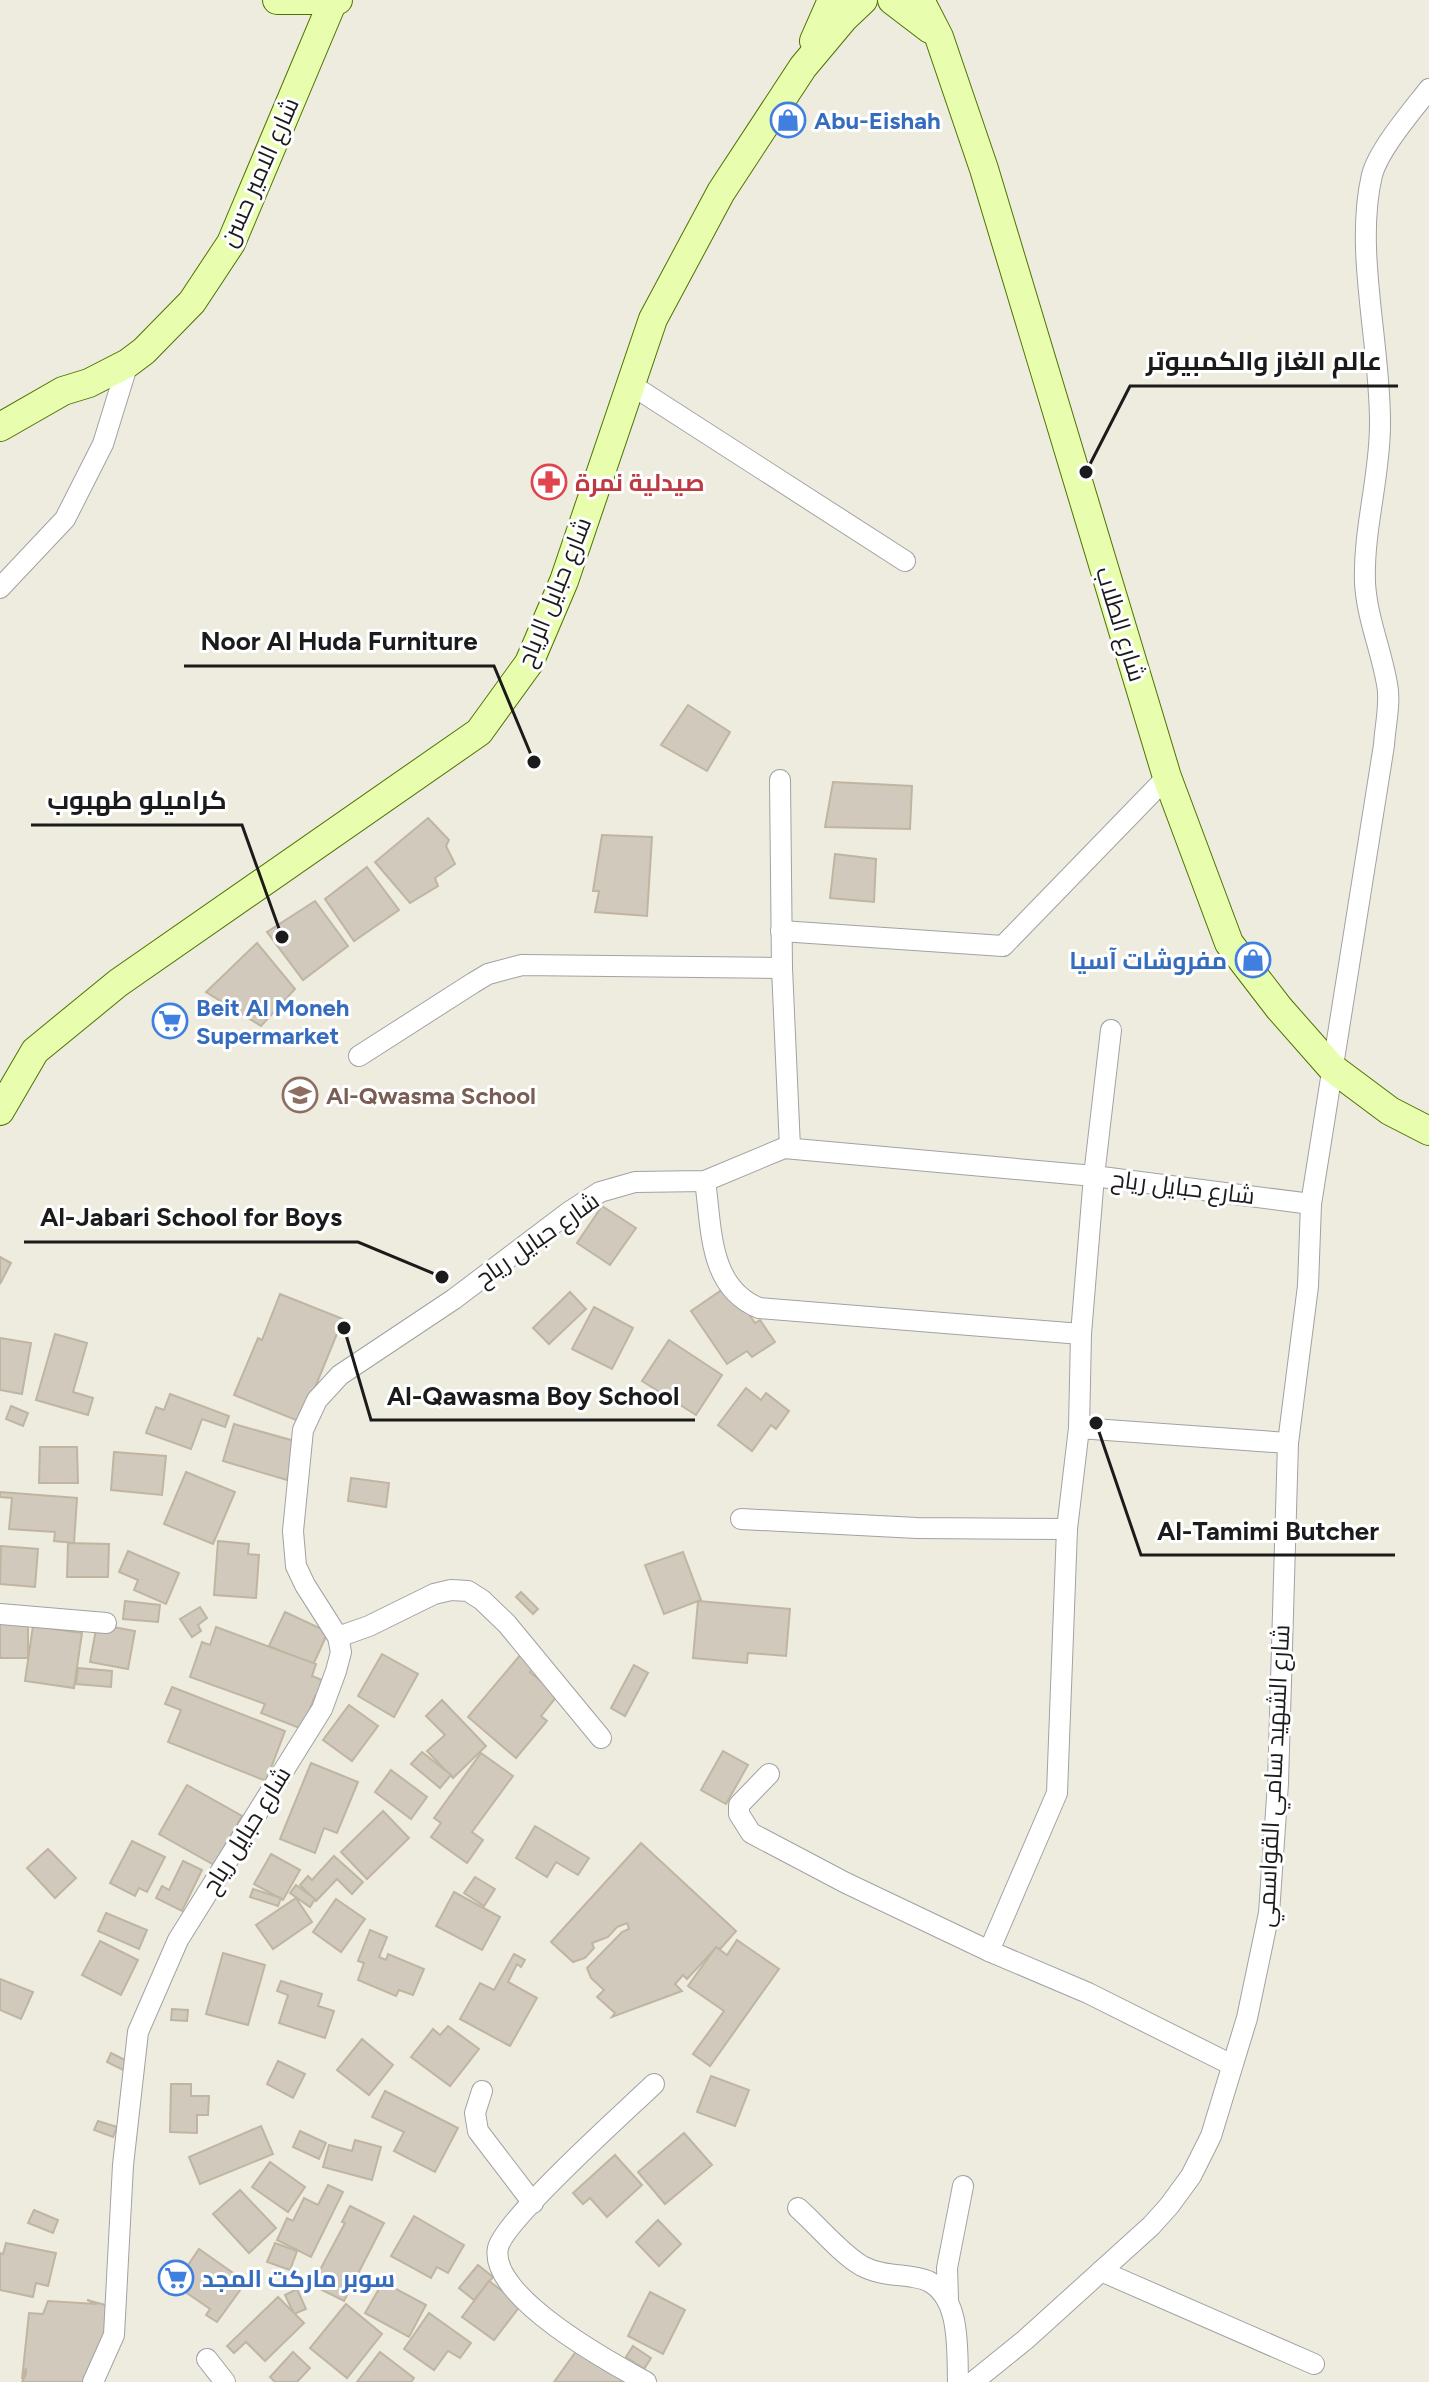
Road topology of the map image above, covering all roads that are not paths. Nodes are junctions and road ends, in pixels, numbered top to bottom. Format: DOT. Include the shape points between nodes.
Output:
graph roads {
  1 [pos="277,0"];
  2 [pos="832,0"];
  3 [pos="863,0"];
  4 [pos="892,0"];
  5 [pos="920,0"];
  6 [pos="336,1"];
  7 [pos="939,37"];
  8 [pos="803,67"];
  9 [pos="1429,89"];
  10 [pos="128,363"];
  11 [pos="630,384"];
  12 [pos="0,427"];
  13 [pos="905,561"];
  14 [pos="0,588"];
  15 [pos="1167,777"];
  16 [pos="780,780"];
  17 [pos="781,931"];
  18 [pos="782,968"];
  19 [pos="1111,1030"];
  20 [pos="359,1056"];
  21 [pos="1331,1067"];
  22 [pos="0,1111"];
  23 [pos="1429,1131"];
  24 [pos="790,1148"];
  25 [pos="1094,1176"];
  26 [pos="705,1181"];
  27 [pos="1311,1204"];
  28 [pos="1081,1334"];
  29 [pos="1079,1428"];
  30 [pos="1288,1443"];
  31 [pos="741,1519"];
  32 [pos="1067,1529"];
  33 [pos="0,1614"];
  34 [pos="106,1623"];
  35 [pos="338,1637"];
  36 [pos="601,1738"];
  37 [pos="769,1774"];
  38 [pos="989,1951"];
  39 [pos="1232,2065"];
  40 [pos="654,2084"];
  41 [pos="482,2091"];
  42 [pos="963,2186"];
  43 [pos="533,2203"];
  44 [pos="798,2208"];
  45 [pos="1101,2271"];
  46 [pos="948,2299"];
  47 [pos="207,2359"];
  48 [pos="1314,2364"];
  49 [pos="93,2382"];
  50 [pos="225,2382"];
  51 [pos="646,2382"];
  52 [pos="958,2382"];
  53 [pos="973,2382"];
  1 -- 6 [label="street"];
  2 -- 8 [label="street"];
  3 -- 8 [label="street"];
  4 -- 7 [label="street"];
  5 -- 7 [label="street, شارع الطلاب"];
  6 -- 10 [label="street, شارع الامير حسن" via="231,243 192,302"];
  7 -- 15 [label="street, شارع الطلاب" via="984,169"];
  8 -- 11 [label="street, شارع حبايل الرياح" via="721,192 653,319"];
  9 -- 21 [label="street, شارع الشهيد سامي القواسمي" via="1373,173 1366,224 1380,428 1365,580 1388,686 1384,745"];
  10 -- 12 [label="street, شارع الامير حسن" via="63,391"];
  10 -- 14 [label="street" via="103,444 65,519"];
  11 -- 13 [label="street"];
  11 -- 22 [label="street, شارع حبايل الرياح" via="564,581 529,663 479,732 118,983 35,1051"];
  15 -- 17 [label="street" via="1003,946"];
  15 -- 21 [label="street, شارع الطلاب" via="1229,943"];
  16 -- 17 [label="street"];
  17 -- 18 [label="street"];
  18 -- 20 [label="street" via="522,965 473,983"];
  18 -- 24 [label="street"];
  19 -- 25 [label="street"];
  21 -- 23 [label="street, شارع الطلاب" via="1390,1111"];
  21 -- 27 [label="street, شارع الشهيد سامي القواسمي"];
  24 -- 25 [label="street, شارع حبايل رياح"];
  24 -- 26 [label="street, شارع حبايل رياح"];
  25 -- 27 [label="street, شارع حبايل رياح"];
  25 -- 28 [label="street"];
  26 -- 28 [label="street" via="722,1276 737,1296 759,1308"];
  26 -- 35 [label="street, شارع حبايل رياح" via="635,1182 600,1192 327,1387 303,1430 293,1546 305,1585"];
  27 -- 30 [label="street, شارع الشهيد سامي القواسمي" via="1308,1286"];
  28 -- 29 [label="street"];
  29 -- 30 [label="street"];
  29 -- 32 [label="street"];
  30 -- 39 [label="street, شارع الشهيد سامي القواسمي" via="1269,1913"];
  31 -- 32 [label="street"];
  32 -- 38 [label="street" via="1057,1793"];
  33 -- 34 [label="street"];
  35 -- 36 [label="street" via="434,1594 468,1591 507,1624"];
  35 -- 49 [label="street, شارع حبايل رياح" via="341,1652 322,1709 178,1940 138,2032 123,2165 114,2335"];
  37 -- 38 [label="street" via="739,1805 751,1833"];
  38 -- 39 [label="street" via="1088,1993"];
  39 -- 45 [label="street, شارع الشهيد سامي القواسمي" via="1214,2127 1191,2176 1151,2226"];
  40 -- 43 [label="street"];
  41 -- 43 [label="street" via="475,2113 478,2131"];
  42 -- 46 [label="street" via="947,2268"];
  43 -- 51 [label="street" via="498,2246 504,2274 544,2318"];
  44 -- 46 [label="street" via="859,2264 880,2274 927,2281"];
  45 -- 48 [label="street"];
  45 -- 53 [label="street, شارع الشهيد سامي القواسمي"];
  46 -- 52 [label="street"];
  47 -- 50 [label="street"];
}
